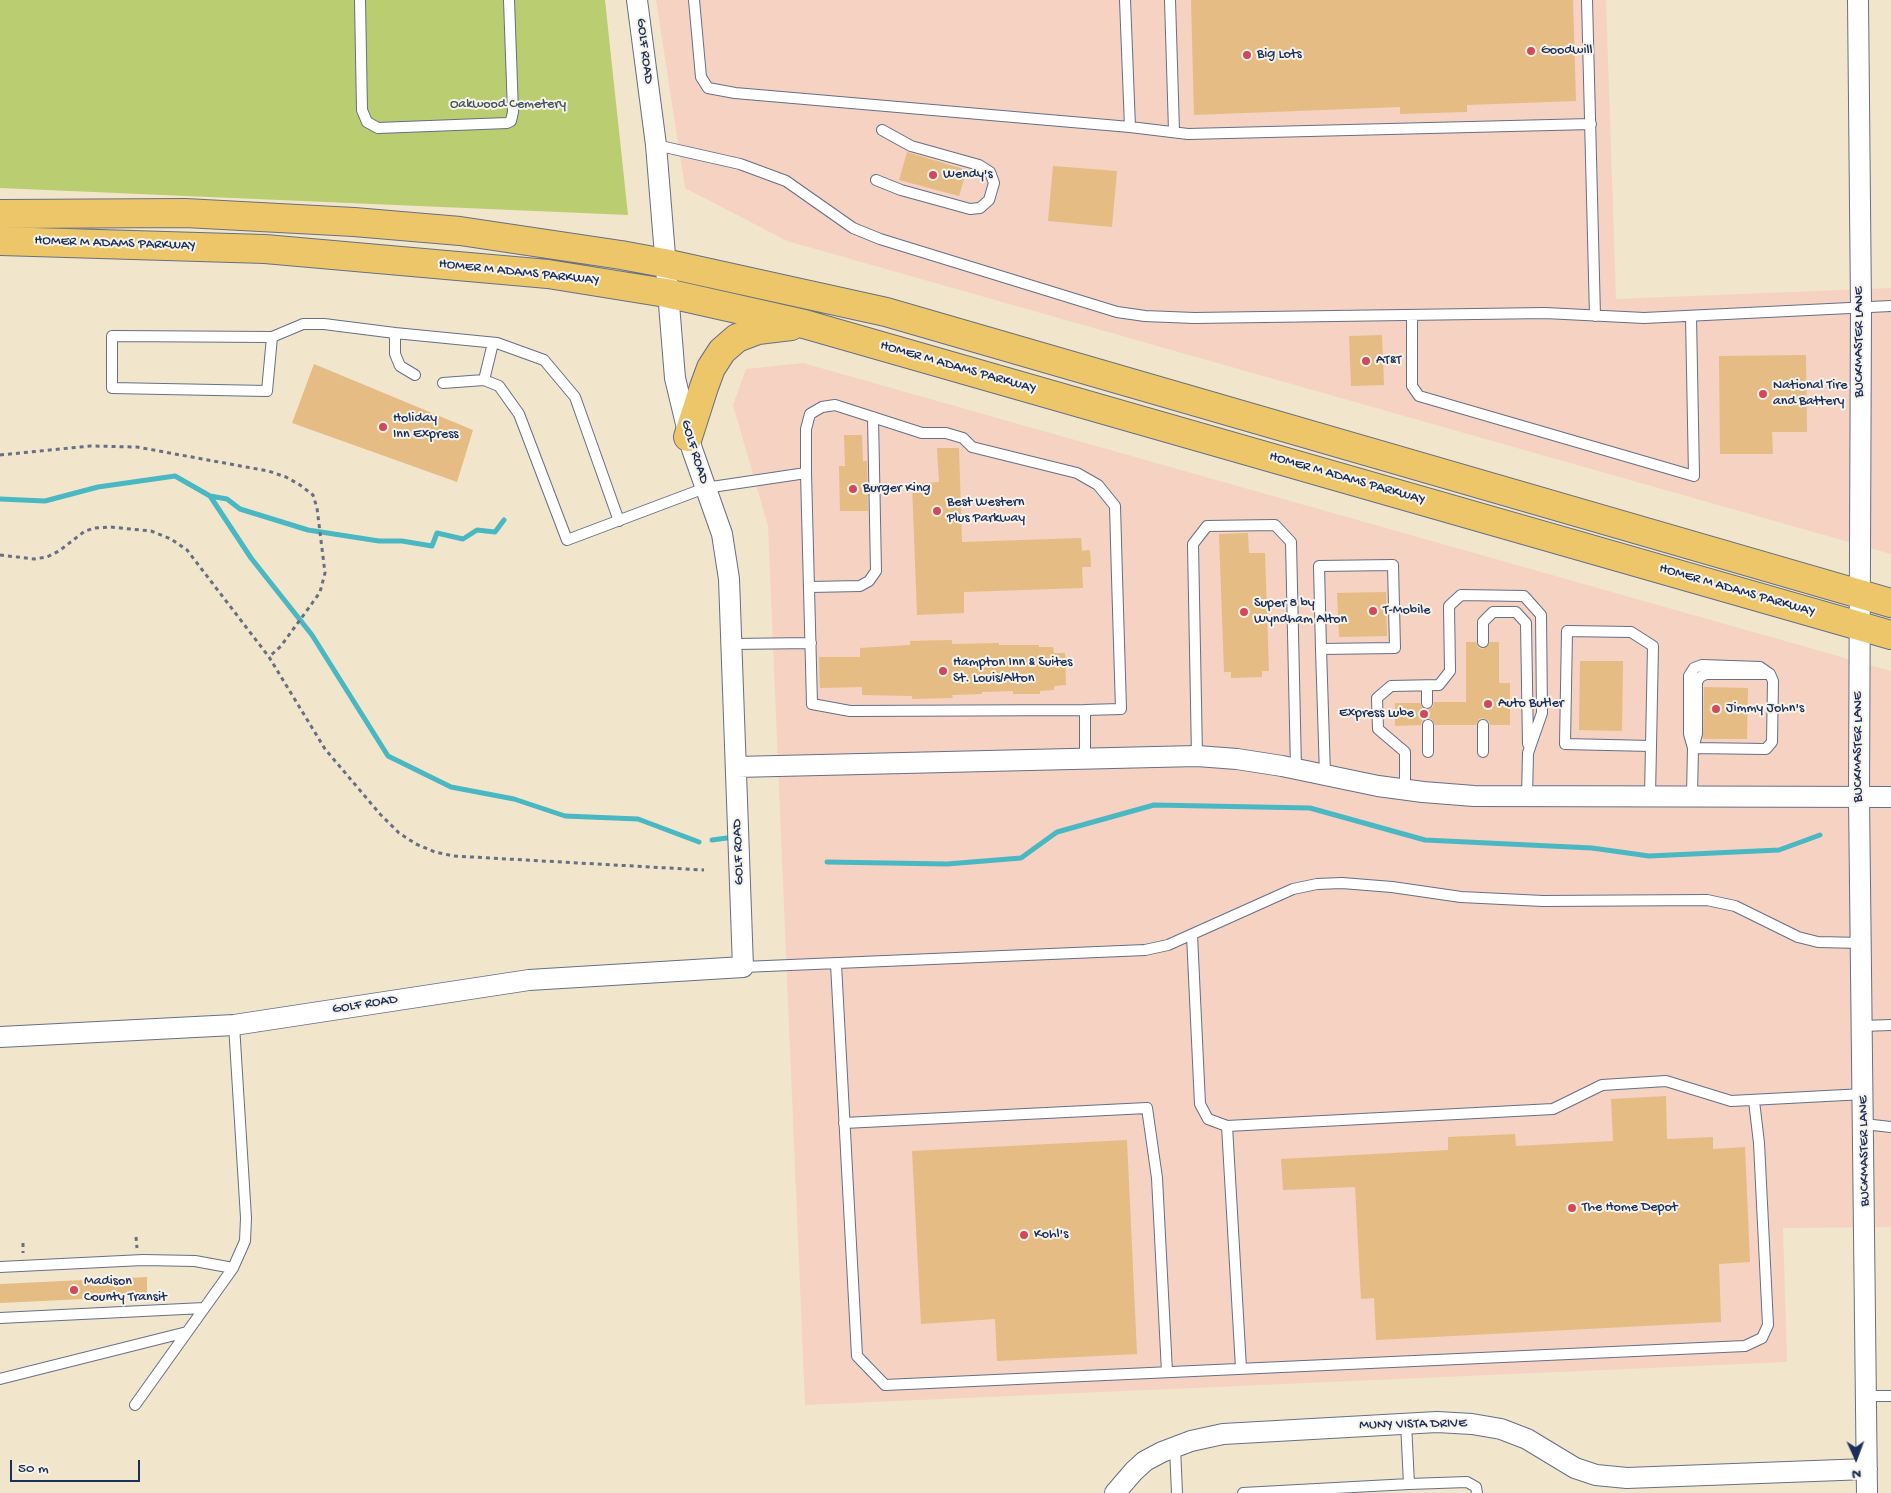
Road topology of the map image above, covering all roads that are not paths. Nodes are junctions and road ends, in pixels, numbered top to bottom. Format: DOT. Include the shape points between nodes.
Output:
graph roads {
  1 [pos="360,0"];
  2 [pos="510,0"];
  3 [pos="637,0"];
  4 [pos="694,0"];
  5 [pos="1125,0"];
  6 [pos="1170,0"];
  7 [pos="1587,0"];
  8 [pos="1858,0"];
  9 [pos="1591,124"];
  10 [pos="1130,127"];
  11 [pos="882,130"];
  12 [pos="1174,131"];
  13 [pos="656,145"];
  14 [pos="876,180"];
  15 [pos="0,214"];
  16 [pos="0,240"];
  17 [pos="664,263"];
  18 [pos="666,293"];
  19 [pos="1861,306"];
  20 [pos="1891,306"];
  21 [pos="1412,315"];
  22 [pos="1595,316"];
  23 [pos="1691,316"];
  24 [pos="804,324"];
  25 [pos="395,333"];
  26 [pos="272,337"];
  27 [pos="492,343"];
  28 [pos="415,375"];
  29 [pos="484,380"];
  30 [pos="444,383"];
  31 [pos="873,417"];
  32 [pos="688,437"];
  33 [pos="806,473"];
  34 [pos="705,488"];
  35 [pos="619,521"];
  36 [pos="810,587"];
  37 [pos="1859,593"];
  38 [pos="1891,603"];
  39 [pos="1860,626"];
  40 [pos="1891,635"];
  41 [pos="1483,642"];
  42 [pos="811,643"];
  43 [pos="732,644"];
  44 [pos="1321,648"];
  45 [pos="1427,686"];
  46 [pos="1427,702"];
  47 [pos="1085,710"];
  48 [pos="1428,725"];
  49 [pos="1483,725"];
  50 [pos="1652,746"];
  51 [pos="1693,748"];
  52 [pos="1428,752"];
  53 [pos="1483,752"];
  54 [pos="1528,753"];
  55 [pos="1198,756"];
  56 [pos="1085,758"];
  57 [pos="736,767"];
  58 [pos="1296,769"];
  59 [pos="1325,775"];
  60 [pos="1405,790"];
  61 [pos="1650,795"];
  62 [pos="1692,795"];
  63 [pos="1528,797"];
  64 [pos="1859,797"];
  65 [pos="1891,797"];
  66 [pos="1192,935"];
  67 [pos="1861,943"];
  68 [pos="836,964"];
  69 [pos="743,967"];
  70 [pos="234,1025"];
  71 [pos="1891,1025"];
  72 [pos="1862,1026"];
  73 [pos="0,1037"];
  74 [pos="1864,1094"];
  75 [pos="1754,1101"];
  76 [pos="844,1123"];
  77 [pos="1864,1124"];
  78 [pos="1227,1126"];
  79 [pos="1891,1127"];
  80 [pos="0,1267"];
  81 [pos="233,1268"];
  82 [pos="204,1308"];
  83 [pos="0,1318"];
  84 [pos="187,1332"];
  85 [pos="1241,1368"];
  86 [pos="1167,1372"];
  87 [pos="0,1379"];
  88 [pos="1867,1396"];
  89 [pos="1891,1396"];
  90 [pos="135,1405"];
  91 [pos="1406,1423"];
  92 [pos="1175,1447"];
  93 [pos="1867,1470"];
  94 [pos="1409,1484"];
  95 [pos="1115,1493"];
  96 [pos="1177,1493"];
  97 [pos="1243,1493"];
  98 [pos="1477,1493"];
  99 [pos="1867,1493"];
  1 -- 2 [label="lane" via="362,110 367,122 378,128 507,123 511,120"];
  3 -- 13 [label="street, GOLF ROAD"];
  4 -- 10 [label="lane" via="701,77 708,88 777,97"];
  5 -- 10 [label="lane"];
  6 -- 12 [label="lane"];
  7 -- 9 [label="lane"];
  8 -- 19 [label="street, BUCKMASTER LANE"];
  9 -- 12 [label="lane" via="1231,134"];
  9 -- 22 [label="lane"];
  10 -- 12 [label="lane"];
  11 -- 14 [label="lane" via="910,146 979,165 990,172 994,183 989,200 980,208 970,209"];
  13 -- 17 [label="street, GOLF ROAD"];
  13 -- 21 [label="lane" via="740,164 786,180 853,228 880,239 1117,312 1194,318"];
  15 -- 17 [label="main road, HOMER M ADAMS PARKWAY" via="184,213 354,222 460,232"];
  16 -- 18 [label="main road, HOMER M ADAMS PARKWAY" via="275,250 548,274"];
  17 -- 18 [label="street, GOLF ROAD"];
  17 -- 37 [label="main road, HOMER M ADAMS PARKWAY" via="886,312"];
  18 -- 24 [label="main road, HOMER M ADAMS PARKWAY"];
  18 -- 32 [label="street, GOLF ROAD" via="675,378"];
  19 -- 20 [label="lane"];
  19 -- 23 [label="lane"];
  19 -- 37 [label="street, BUCKMASTER LANE"];
  21 -- 22 [label="lane" via="1545,313"];
  21 -- 23 [label="lane" via="1412,386 1419,396 1694,476"];
  22 -- 23 [label="lane"];
  24 -- 32 [label="main road" via="758,330 738,338 722,351 711,368"];
  24 -- 39 [label="main road, HOMER M ADAMS PARKWAY"];
  25 -- 26 [label="lane" via="303,324"];
  25 -- 27 [label="lane"];
  25 -- 28 [label="lane" via="395,354 400,366"];
  26 -- 26 [label="lane" via="267,392 112,388 112,336"];
  27 -- 29 [label="lane"];
  27 -- 35 [label="lane" via="544,360 575,397"];
  29 -- 30 [label="lane"];
  29 -- 35 [label="lane" via="499,386 519,414 567,540"];
  31 -- 33 [label="lane" via="836,405 822,407 810,414 806,429"];
  31 -- 36 [label="lane" via="876,570 869,581 860,586"];
  31 -- 47 [label="lane" via="922,433 946,433 963,438 972,447 1077,474 1098,485 1115,506 1121,709"];
  32 -- 34 [label="street, GOLF ROAD"];
  33 -- 34 [label="lane"];
  33 -- 36 [label="lane"];
  34 -- 35 [label="lane"];
  34 -- 43 [label="street, GOLF ROAD" via="722,534 729,579"];
  36 -- 42 [label="lane"];
  37 -- 38 [label="main road, HOMER M ADAMS PARKWAY"];
  37 -- 39 [label="street, BUCKMASTER LANE"];
  39 -- 40 [label="main road, HOMER M ADAMS PARKWAY"];
  39 -- 64 [label="street, BUCKMASTER LANE"];
  41 -- 54 [label="lane" via="1483,622 1493,612 1516,612 1526,624"];
  42 -- 43 [label="lane"];
  42 -- 47 [label="lane" via="812,704 850,711"];
  43 -- 57 [label="street, GOLF ROAD"];
  44 -- 44 [label="lane" via="1319,566 1393,565 1395,648"];
  44 -- 59 [label="lane"];
  45 -- 46 [label="lane"];
  45 -- 54 [label="lane" via="1439,685 1450,671 1449,606 1461,595 1524,596 1541,614 1542,713"];
  45 -- 60 [label="lane" via="1391,686 1377,698 1378,729 1404,752"];
  47 -- 56 [label="lane"];
  48 -- 52 [label="lane"];
  49 -- 53 [label="lane"];
  50 -- 50 [label="lane" via="1653,646 1631,632 1566,631 1565,744"];
  50 -- 61 [label="lane"];
  51 -- 51 [label="lane" via="1766,749 1772,742 1774,681 1770,674 1760,667 1702,665 1694,668 1689,676 1688,734"];
  51 -- 62 [label="lane"];
  54 -- 63 [label="lane"];
  55 -- 56 [label="street"];
  55 -- 58 [label="street"];
  55 -- 58 [label="lane" via="1193,544 1207,526 1275,525 1291,542"];
  56 -- 57 [label="street"];
  57 -- 69 [label="street, GOLF ROAD"];
  58 -- 59 [label="street"];
  59 -- 60 [label="street"];
  60 -- 63 [label="street"];
  61 -- 62 [label="street"];
  61 -- 63 [label="street"];
  62 -- 64 [label="street"];
  64 -- 65 [label="street"];
  64 -- 67 [label="street, BUCKMASTER LANE"];
  66 -- 67 [label="lane" via="1293,889 1342,883 1462,897 1543,901 1706,900 1740,908 1798,937 1818,942"];
  66 -- 68 [label="lane" via="1145,950"];
  66 -- 78 [label="lane" via="1200,1104 1208,1119"];
  67 -- 72 [label="street, BUCKMASTER LANE"];
  68 -- 69 [label="lane"];
  68 -- 76 [label="lane"];
  69 -- 70 [label="street, GOLF ROAD" via="529,980"];
  70 -- 73 [label="street, GOLF ROAD"];
  70 -- 81 [label="lane" via="246,1218 244,1242"];
  71 -- 72 [label="lane"];
  72 -- 74 [label="street, BUCKMASTER LANE"];
  74 -- 75 [label="lane"];
  74 -- 77 [label="street, BUCKMASTER LANE"];
  75 -- 78 [label="lane" via="1731,1101 1666,1081 1602,1085 1554,1110"];
  75 -- 85 [label="lane" via="1768,1324 1762,1338 1745,1346"];
  76 -- 86 [label="lane" via="857,1356 886,1385"];
  76 -- 86 [label="lane" via="1147,1108 1157,1178"];
  77 -- 79 [label="lane"];
  77 -- 88 [label="street, BUCKMASTER LANE"];
  78 -- 85 [label="lane"];
  80 -- 81 [label="lane" via="143,1260 195,1261"];
  81 -- 82 [label="lane"];
  82 -- 83 [label="lane"];
  82 -- 84 [label="lane"];
  84 -- 87 [label="lane"];
  84 -- 90 [label="lane"];
  85 -- 86 [label="lane"];
  88 -- 89 [label="lane"];
  88 -- 93 [label="street, BUCKMASTER LANE"];
  91 -- 92 [label="street, MUNY VISTA DRIVE" via="1223,1434"];
  91 -- 93 [label="street, MUNY VISTA DRIVE" via="1472,1424 1501,1429 1527,1439 1575,1468 1596,1475 1627,1478"];
  91 -- 94 [label="lane"];
  92 -- 95 [label="street, MUNY VISTA DRIVE" via="1145,1461"];
  92 -- 96 [label="lane"];
  93 -- 99 [label="street, BUCKMASTER LANE"];
  94 -- 97 [label="lane"];
  94 -- 98 [label="lane" via="1467,1482 1476,1487"];
}
